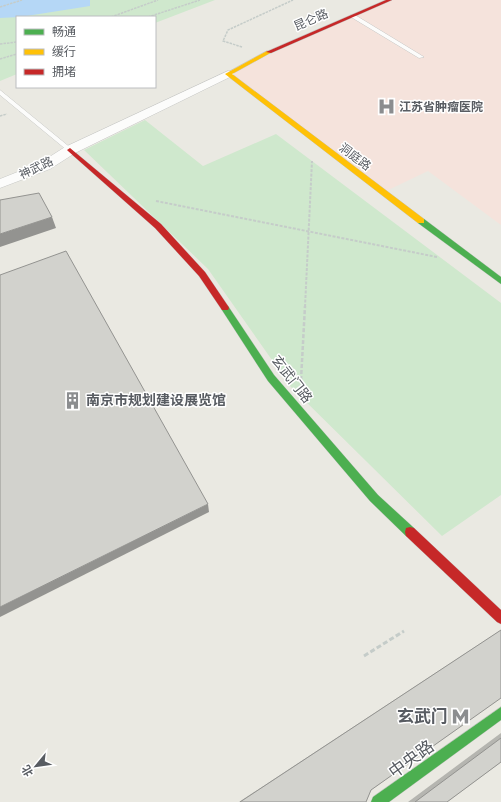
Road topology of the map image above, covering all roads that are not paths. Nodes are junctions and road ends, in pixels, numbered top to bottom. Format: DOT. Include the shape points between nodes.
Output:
graph roads {
  1 [pos="390,0"];
  2 [pos="353,16"];
  3 [pos="420,57"];
  4 [pos="228,74"];
  5 [pos="0,92"];
  6 [pos="70,150"];
  7 [pos="0,184"];
  8 [pos="501,281"];
  9 [pos="501,618"];
  10 [pos="501,713"];
  11 [pos="378,802"];
  1 -- 2 [label="street, 昆仑路"];
  2 -- 3 [label="lane"];
  2 -- 4 [label="street, 昆仑路" via="264,54"];
  4 -- 6 [label="street, 神武路"];
  4 -- 8 [label="street, 洞庭路"];
  5 -- 6 [label="lane"];
  6 -- 7 [label="street, 神武路" via="45,166"];
  6 -- 9 [label="street, 玄武门路" via="158,226 202,274 271,378 374,498"];
  10 -- 11 [label="street, 中央路"];
}
